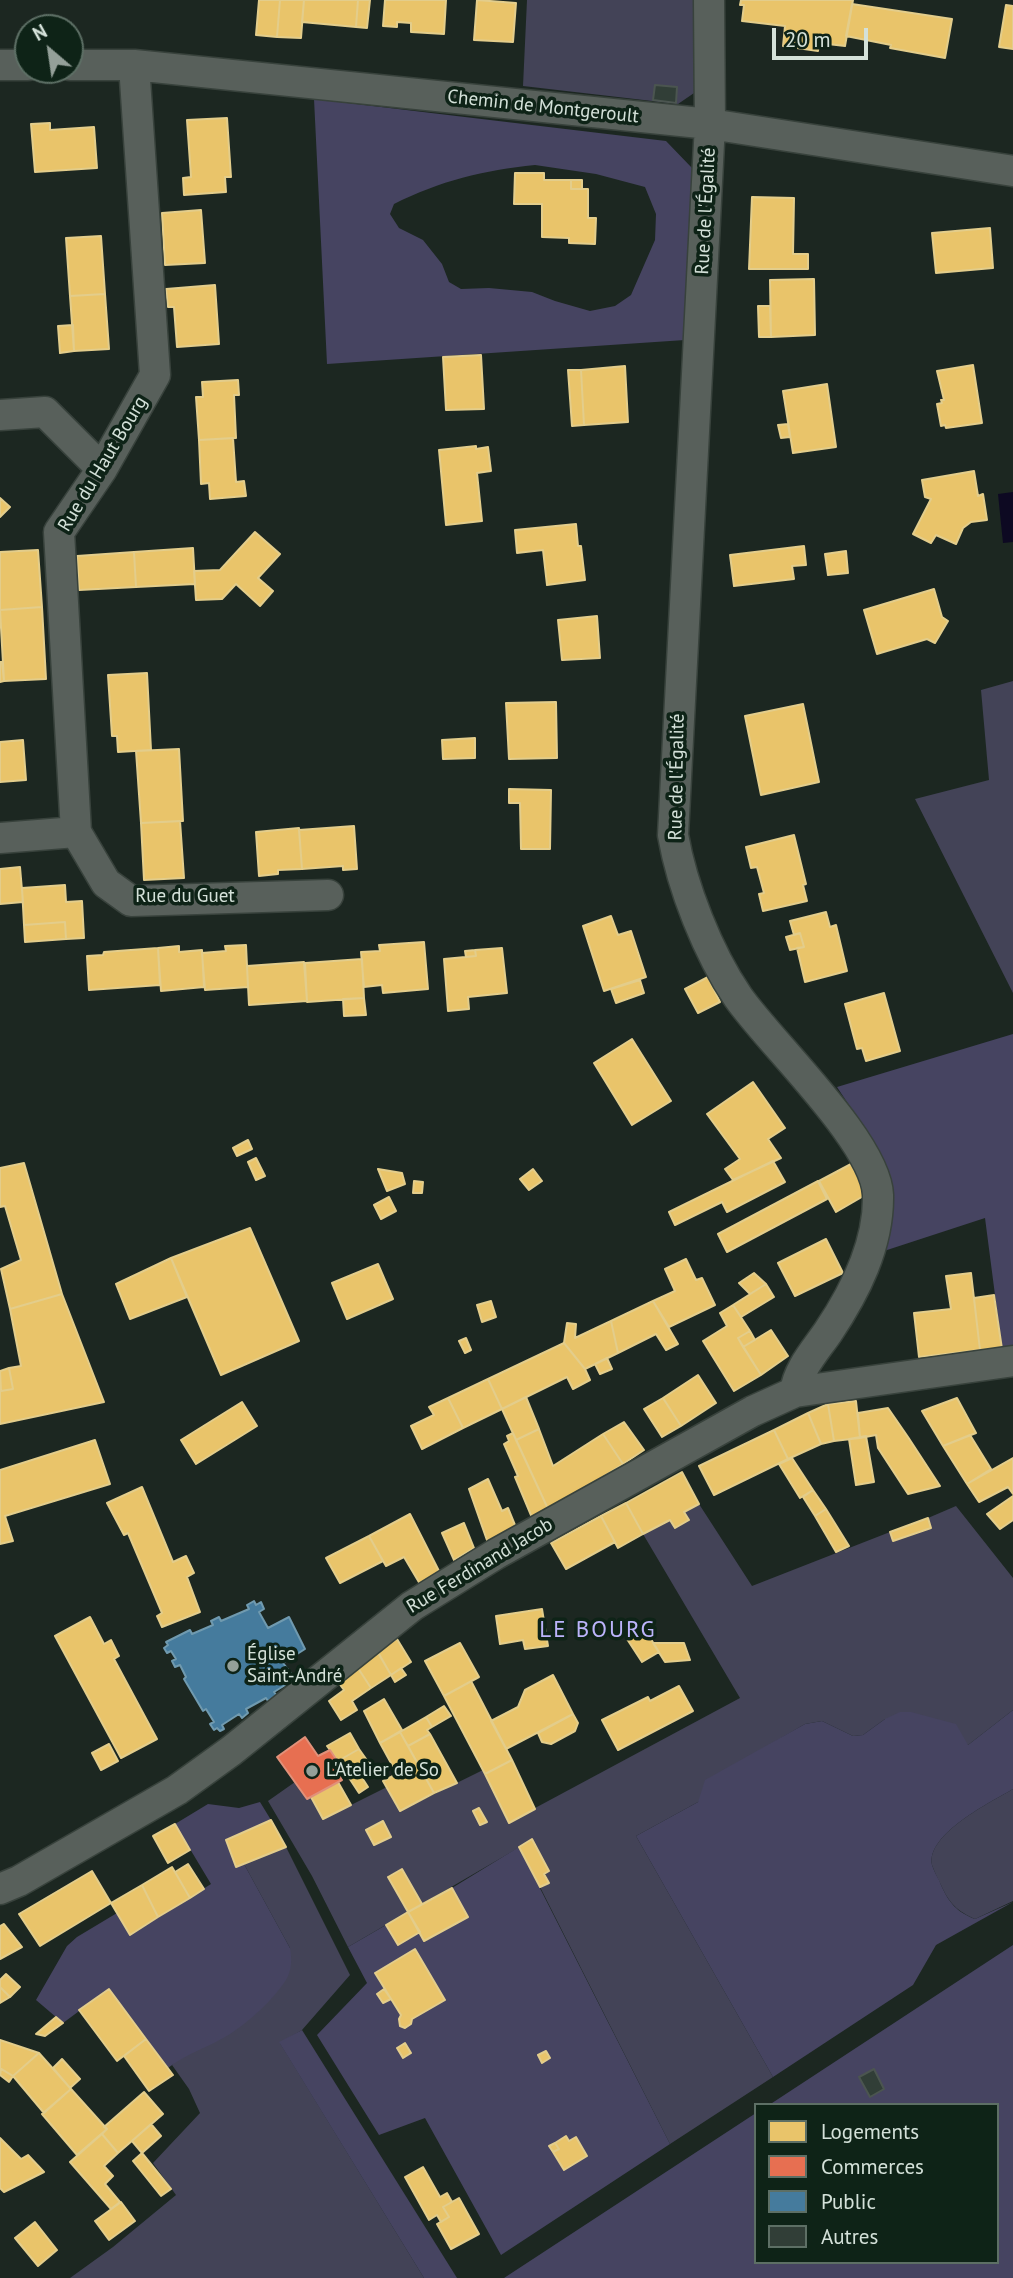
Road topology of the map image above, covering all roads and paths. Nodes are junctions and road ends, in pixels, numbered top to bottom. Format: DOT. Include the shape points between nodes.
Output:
graph roads {
  1 [pos="709,0"];
  2 [pos="84,65"];
  3 [pos="134,65"];
  4 [pos="710,124"];
  5 [pos="1013,172"];
  6 [pos="0,415"];
  7 [pos="102,469"];
  8 [pos="76,832"];
  9 [pos="0,838"];
  10 [pos="328,895"];
  11 [pos="1013,1361"];
  12 [pos="795,1392"];
  13 [pos="0,1889"];
  1 -- 4 [label="street, Rue de l'Égalité"];
  2 -- 3 [label="street, Chemin de Montgeroult"];
  3 -- 4 [label="street, Chemin de Montgeroult"];
  3 -- 7 [label="street, Rue du Haut Bourg" via="155,376"];
  4 -- 5 [label="street, Chemin de Montgeroult"];
  4 -- 12 [label="street, Rue de l'Égalité" via="673,835 688,897 721,968 737,995 862,1152 878,1197 868,1257 837,1318 801,1370"];
  6 -- 7 [label="street" via="45,412"];
  7 -- 8 [label="street, Rue du Haut Bourg" via="59,532"];
  8 -- 9 [label="street"];
  8 -- 10 [label="street, Rue du Guet" via="106,883 131,901"];
  11 -- 12 [label="street, Rue Ferdinand Jacob"];
  12 -- 13 [label="street, Rue Ferdinand Jacob" via="496,1553 422,1599 177,1790"];
}
